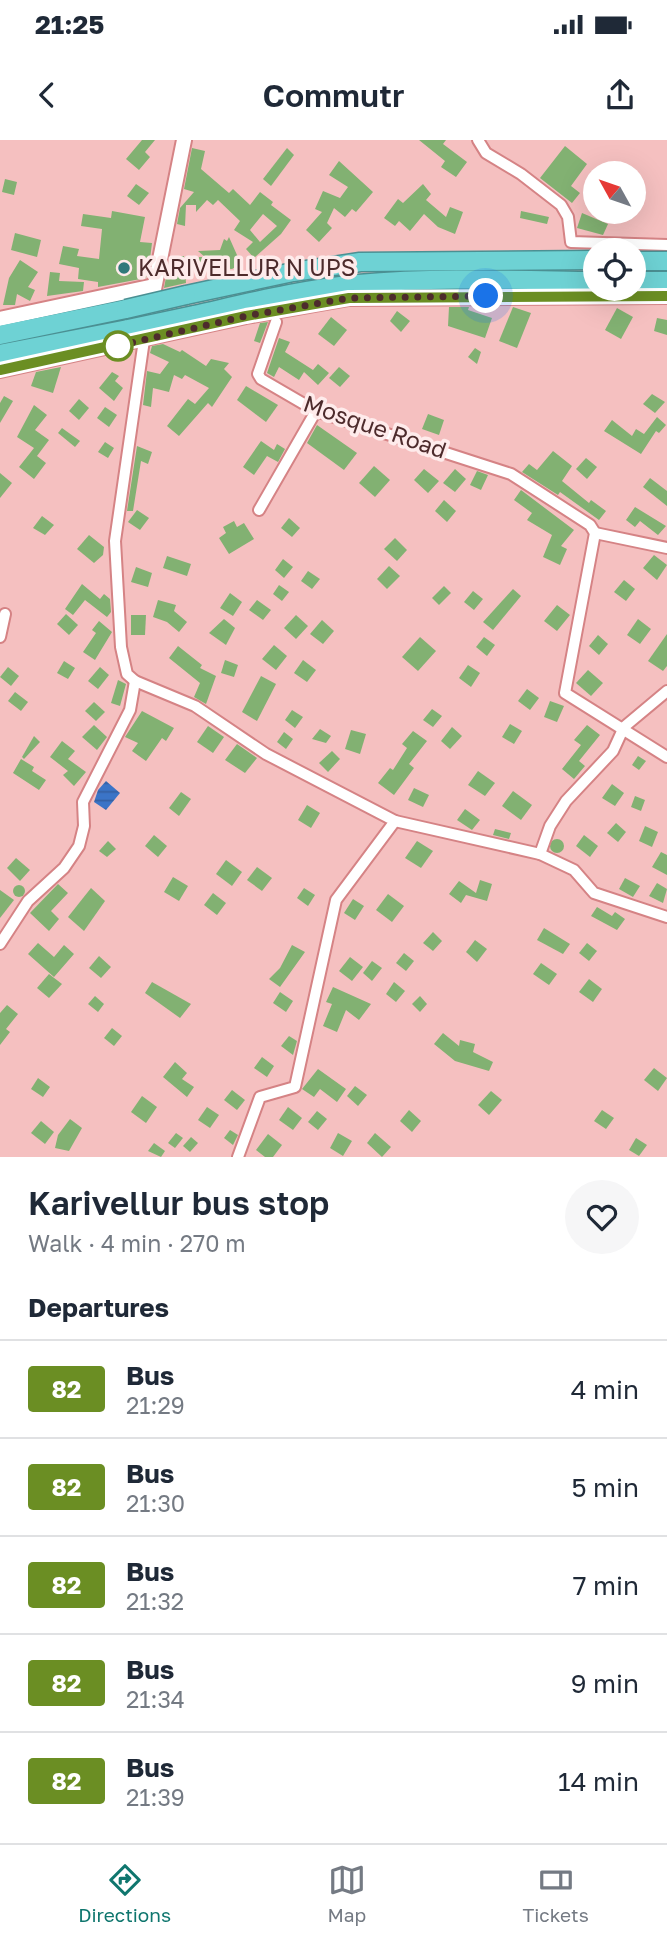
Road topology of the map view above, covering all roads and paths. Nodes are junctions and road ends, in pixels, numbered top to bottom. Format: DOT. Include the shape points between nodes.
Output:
graph roads {
  1 [pos="184,140"];
  2 [pos="478,140"];
  3 [pos="667,245"];
  4 [pos="583,260"];
  5 [pos="646,261"];
  6 [pos="667,261"];
  7 [pos="583,281"];
  8 [pos="646,281"];
  9 [pos="667,281"];
  10 [pos="154,286"];
  11 [pos="667,296"];
  12 [pos="0,319"];
  13 [pos="276,321"];
  14 [pos="0,335"];
  15 [pos="144,340"];
  16 [pos="0,354"];
  17 [pos="0,370"];
  18 [pos="316,411"];
  19 [pos="258,510"];
  20 [pos="596,533"];
  21 [pos="667,548"];
  22 [pos="5,614"];
  23 [pos="0,637"];
  24 [pos="135,681"];
  25 [pos="667,691"];
  26 [pos="624,727"];
  27 [pos="667,757"];
  28 [pos="394,821"];
  29 [pos="540,854"];
  30 [pos="667,917"];
  31 [pos="0,944"];
  32 [pos="237,1157"];
  1 -- 10 [label="street"];
  2 -- 3 [label="street" via="486,153 561,205 568,217 571,242"];
  4 -- 14 [label="highway, bridge" via="360,262 293,272"];
  5 -- 6 [label="highway"];
  7 -- 16 [label="highway, bridge" via="357,284"];
  8 -- 9 [label="highway"];
  10 -- 12 [label="street"];
  10 -- 15 [label="street"];
  11 -- 15 [label="street" via="349,298"];
  13 -- 18 [label="street, Mosque Road" via="258,374"];
  15 -- 17 [label="street"];
  15 -- 24 [label="street" via="114,541 123,665"];
  18 -- 19 [label="street"];
  18 -- 20 [label="street, Mosque Road" via="511,474 590,524"];
  20 -- 21 [label="street"];
  20 -- 26 [label="street" via="565,693"];
  22 -- 23 [label="street"];
  24 -- 28 [label="street" via="195,706 266,754"];
  24 -- 31 [label="street" via="130,710 83,802 79,846 64,868 28,901"];
  25 -- 26 [label="street"];
  26 -- 27 [label="street"];
  26 -- 29 [label="street" via="613,751 550,825"];
  28 -- 29 [label="street"];
  28 -- 32 [label="street" via="336,900 295,1087 260,1097"];
  29 -- 30 [label="street" via="574,870 594,893"];
}
